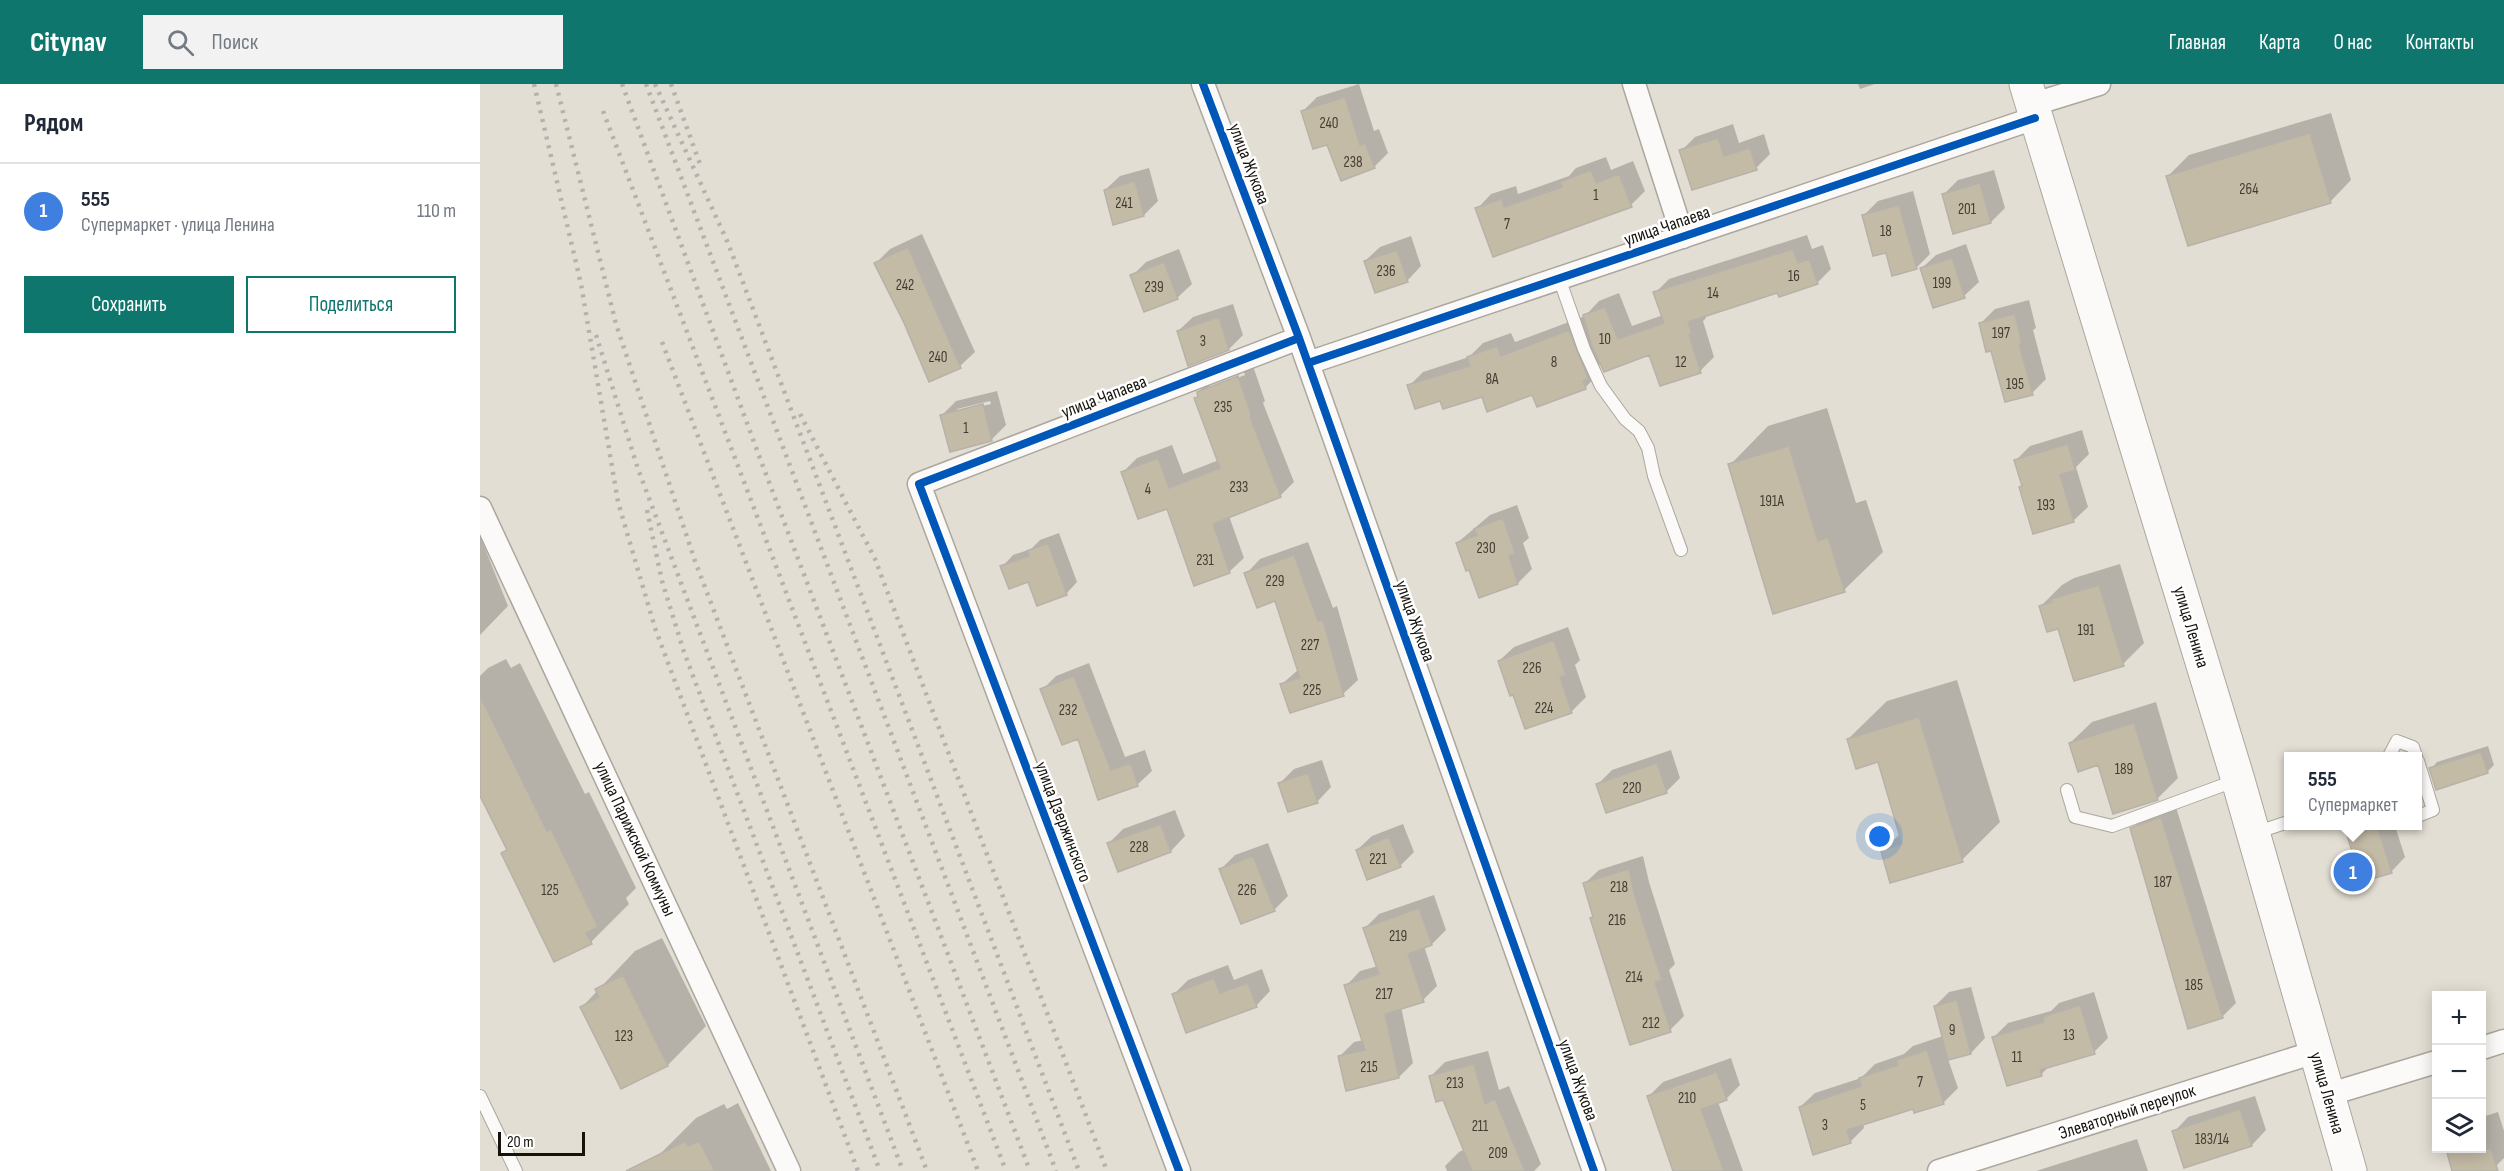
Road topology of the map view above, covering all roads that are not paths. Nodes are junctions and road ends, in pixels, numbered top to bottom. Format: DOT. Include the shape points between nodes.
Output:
graph roads {
  1 [pos="1203,84"];
  2 [pos="1635,84"];
  3 [pos="2099,84"];
  4 [pos="2031,102"];
  5 [pos="1683,237"];
  6 [pos="1559,278"];
  7 [pos="1299,338"];
  8 [pos="1308,363"];
  9 [pos="919,484"];
  10 [pos="480,508"];
  11 [pos="1681,550"];
  12 [pos="2391,752"];
  13 [pos="2415,752"];
  14 [pos="2422,774"];
  15 [pos="2238,780"];
  16 [pos="2067,790"];
  17 [pos="2422,814"];
  18 [pos="2284,824"];
  19 [pos="2254,833"];
  20 [pos="2504,1041"];
  21 [pos="2486,1046"];
  22 [pos="2315,1052"];
  23 [pos="2432,1063"];
  24 [pos="2327,1095"];
  25 [pos="480,1096"];
  26 [pos="516,1171"];
  27 [pos="789,1171"];
  28 [pos="1179,1171"];
  29 [pos="1594,1171"];
  30 [pos="1939,1171"];
  31 [pos="2350,1171"];
  1 -- 7 [label="street, улица Жукова"];
  2 -- 5 [label="street"];
  3 -- 4 [label="street, улица Чапаева"];
  4 -- 5 [label="street, улица Чапаева"];
  4 -- 15 [label="main road, улица Ленина"];
  5 -- 6 [label="street, улица Чапаева"];
  6 -- 8 [label="street, улица Чапаева"];
  6 -- 11 [label="lane" via="1601,386 1648,447"];
  7 -- 8 [label="street, улица Жукова"];
  7 -- 9 [label="street, улица Чапаева"];
  8 -- 29 [label="street, улица Жукова"];
  9 -- 28 [label="street, улица Дзержинского"];
  10 -- 27 [label="street, улица Парижской Коммуны"];
  12 -- 13 [label="lane" via="2397,741 2413,747"];
  14 -- 17 [label="lane" via="2433,810"];
  15 -- 16 [label="lane" via="2112,825 2075,817"];
  15 -- 19 [label="main road, улица Ленина"];
  18 -- 19 [label="lane"];
  19 -- 22 [label="main road, улица Ленина"];
  20 -- 21 [label="street"];
  22 -- 24 [label="main road, улица Ленина"];
  22 -- 30 [label="street, Элеваторный переулок"];
  23 -- 24 [label="street"];
  24 -- 31 [label="main road, улица Ленина"];
  25 -- 26 [label="lane"];
}
